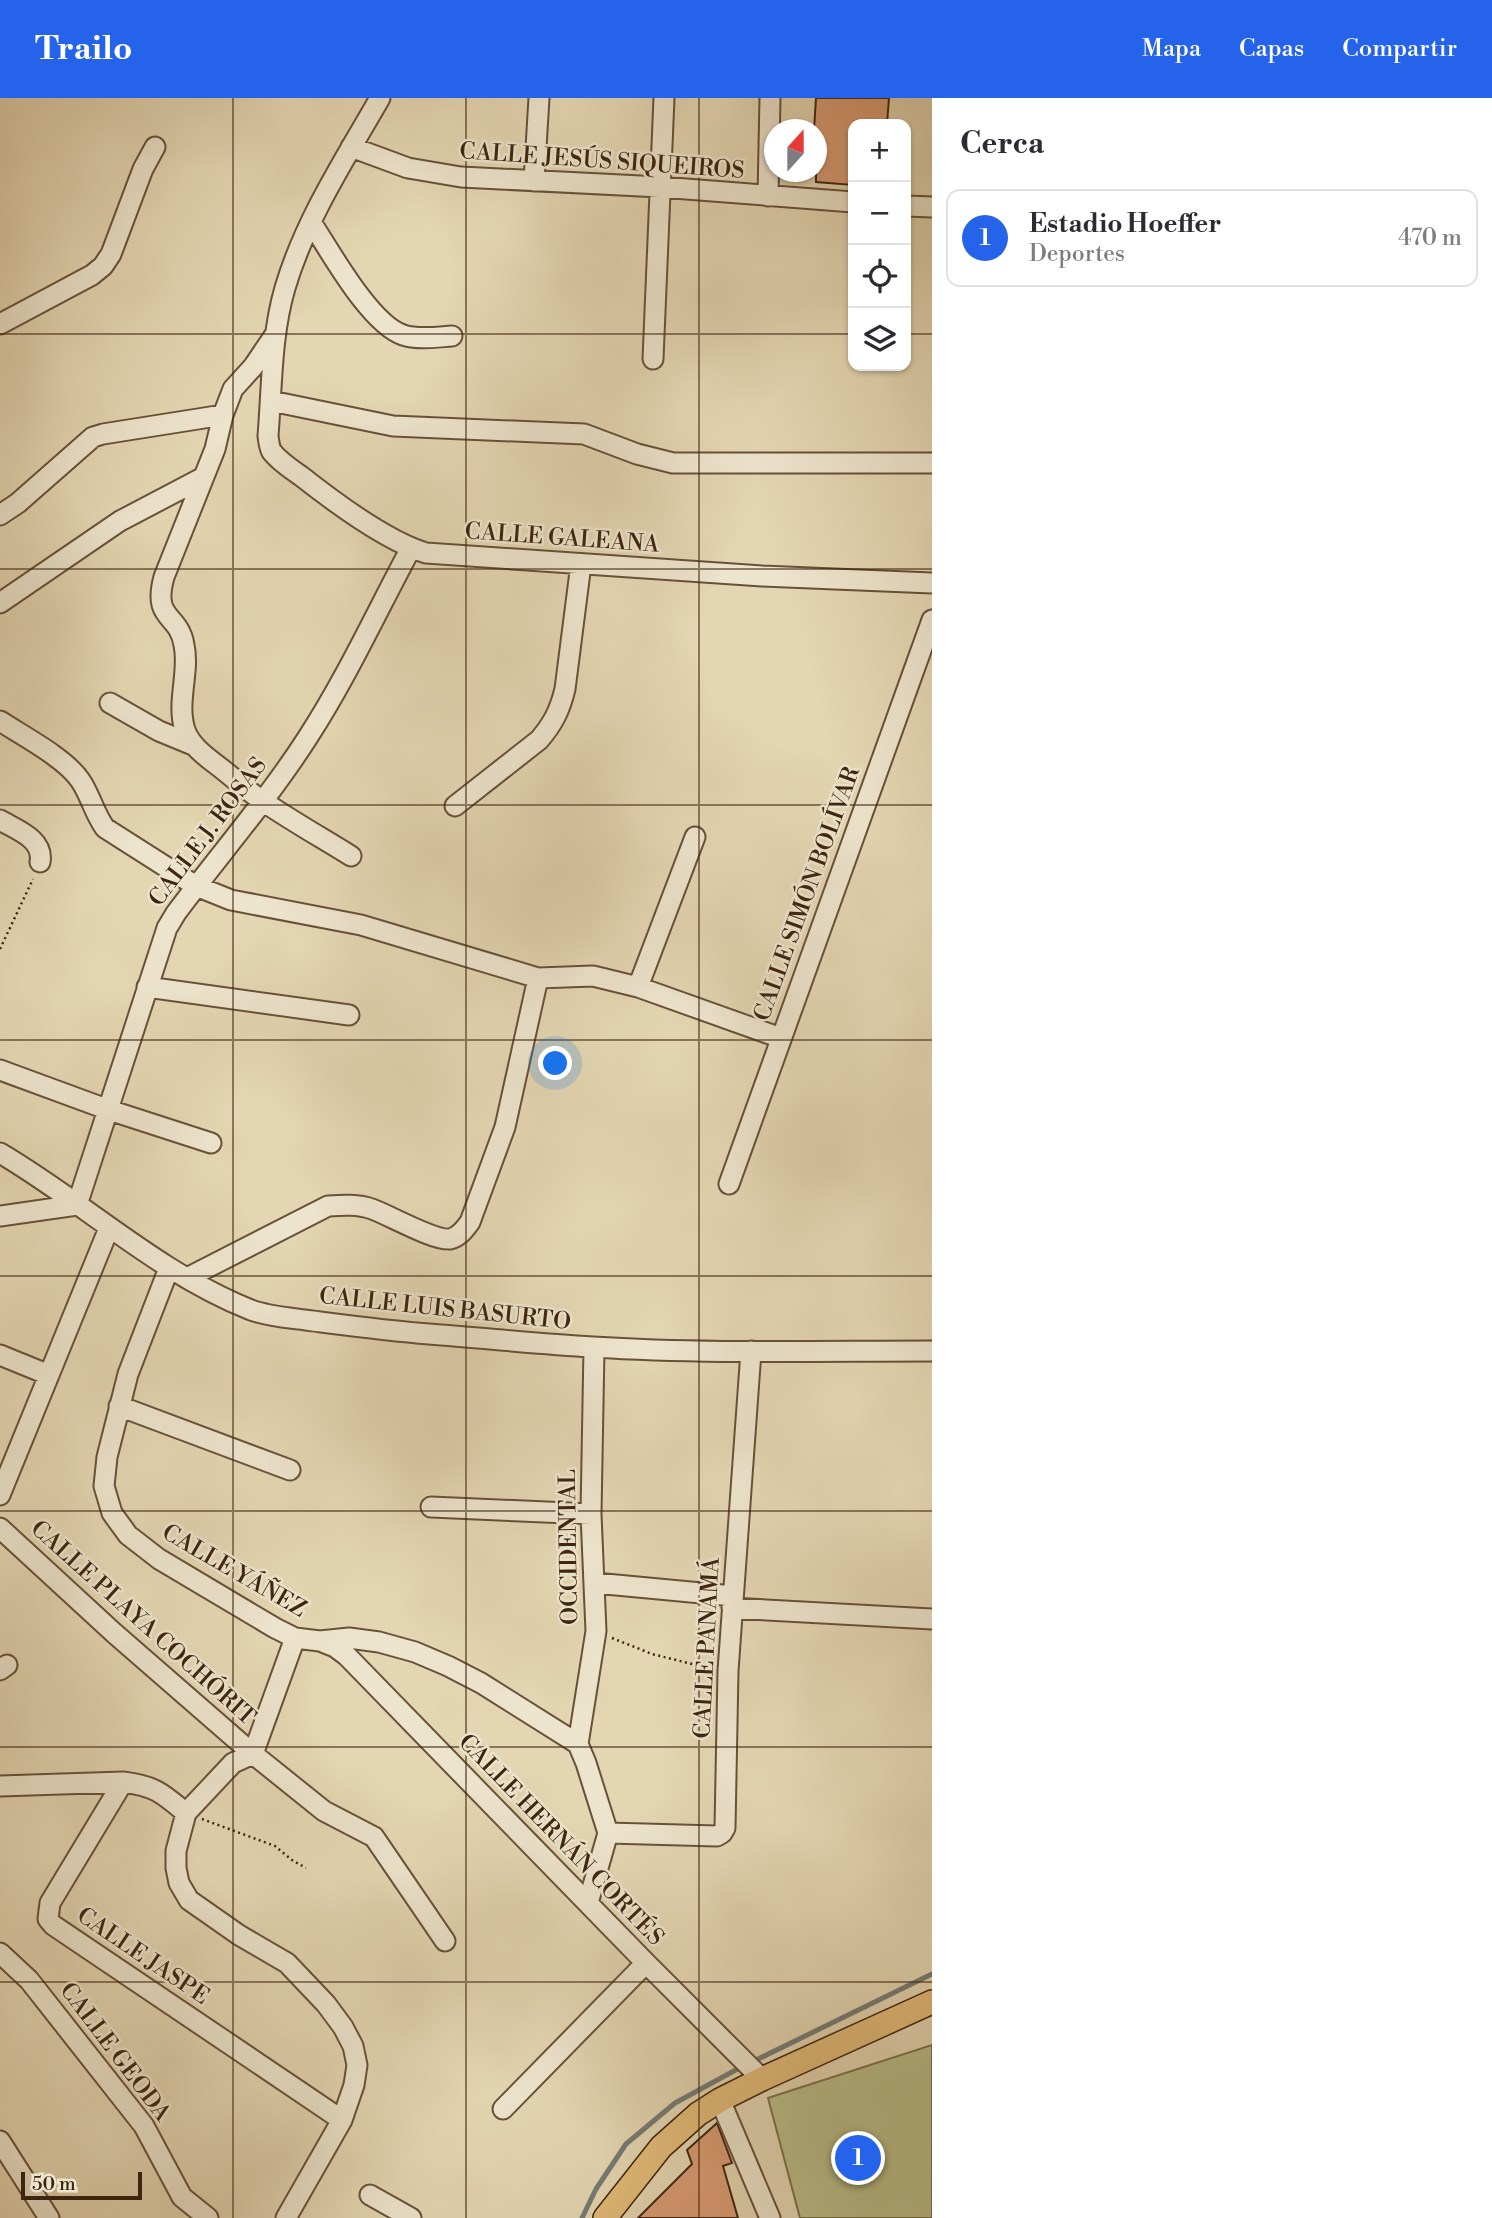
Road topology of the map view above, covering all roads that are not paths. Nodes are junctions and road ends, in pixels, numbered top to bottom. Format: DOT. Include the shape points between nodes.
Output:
graph roads {
  1 [pos="380,98"];
  2 [pos="539,98"];
  3 [pos="664,98"];
  4 [pos="770,98"];
  5 [pos="155,147"];
  6 [pos="352,147"];
  7 [pos="534,181"];
  8 [pos="660,187"];
  9 [pos="768,196"];
  10 [pos="848,202"];
  11 [pos="911,206"];
  12 [pos="932,207"];
  13 [pos="311,222"];
  14 [pos="0,324"];
  15 [pos="275,335"];
  16 [pos="452,337"];
  17 [pos="653,359"];
  18 [pos="271,401"];
  19 [pos="223,415"];
  20 [pos="932,463"];
  21 [pos="202,478"];
  22 [pos="0,516"];
  23 [pos="411,548"];
  24 [pos="581,564"];
  25 [pos="932,583"];
  26 [pos="0,603"];
  27 [pos="932,620"];
  28 [pos="110,703"];
  29 [pos="0,721"];
  30 [pos="193,745"];
  31 [pos="262,801"];
  32 [pos="455,806"];
  33 [pos="0,820"];
  34 [pos="695,837"];
  35 [pos="351,856"];
  36 [pos="40,862"];
  37 [pos="196,886"];
  38 [pos="538,978"];
  39 [pos="147,987"];
  40 [pos="638,987"];
  41 [pos="349,1015"];
  42 [pos="781,1038"];
  43 [pos="0,1070"];
  44 [pos="109,1110"];
  45 [pos="211,1143"];
  46 [pos="0,1153"];
  47 [pos="729,1184"];
  48 [pos="77,1205"];
  49 [pos="0,1216"];
  50 [pos="110,1228"];
  51 [pos="169,1268"];
  52 [pos="187,1279"];
  53 [pos="594,1348"];
  54 [pos="751,1351"];
  55 [pos="932,1351"];
  56 [pos="0,1355"];
  57 [pos="49,1375"];
  58 [pos="119,1406"];
  59 [pos="290,1470"];
  60 [pos="0,1495"];
  61 [pos="431,1507"];
  62 [pos="591,1514"];
  63 [pos="0,1528"];
  64 [pos="595,1583"];
  65 [pos="732,1602"];
  66 [pos="932,1619"];
  67 [pos="295,1638"];
  68 [pos="320,1641"];
  69 [pos="578,1744"];
  70 [pos="253,1755"];
  71 [pos="123,1782"];
  72 [pos="0,1786"];
  73 [pos="186,1813"];
  74 [pos="608,1833"];
  75 [pos="587,1903"];
  76 [pos="445,1941"];
  77 [pos="0,1953"];
  78 [pos="646,1962"];
  79 [pos="932,2002"];
  80 [pos="762,2079"];
  81 [pos="720,2100"];
  82 [pos="503,2109"];
  83 [pos="342,2120"];
  84 [pos="0,2141"];
  85 [pos="370,2196"];
  86 [pos="49,2218"];
  87 [pos="208,2218"];
  88 [pos="286,2218"];
  89 [pos="411,2218"];
  90 [pos="605,2218"];
  91 [pos="770,2218"];
  1 -- 6 [label="street"];
  2 -- 7 [label="street"];
  3 -- 8 [label="street"];
  4 -- 9 [label="street"];
  5 -- 14 [label="street" via="103,266"];
  6 -- 7 [label="street, CALLE JESÚS SIQUEIROS" via="436,174"];
  6 -- 13 [label="street"];
  7 -- 8 [label="street, CALLE JESÚS SIQUEIROS"];
  8 -- 9 [label="street, CALLE JESÚS SIQUEIROS"];
  8 -- 17 [label="street"];
  9 -- 10 [label="street, CALLE JESÚS SIQUEIROS"];
  11 -- 12 [label="street"];
  13 -- 15 [label="street" via="285,290"];
  13 -- 16 [label="street" via="351,285 393,331 412,337"];
  15 -- 18 [label="street, CALLE GALEANA"];
  15 -- 19 [label="street" via="233,389"];
  18 -- 20 [label="street" via="393,426 584,434 673,463"];
  18 -- 23 [label="street, CALLE GALEANA" via="268,436 280,460 331,499"];
  19 -- 21 [label="street"];
  19 -- 22 [label="street" via="93,438"];
  21 -- 26 [label="street" via="120,521"];
  21 -- 30 [label="street" via="161,590 166,616 184,643 185,730"];
  23 -- 24 [label="street, CALLE GALEANA"];
  23 -- 31 [label="street, CALLE J. ROSAS" via="333,695"];
  24 -- 25 [label="street, CALLE GALEANA"];
  24 -- 32 [label="street" via="560,709 539,740"];
  27 -- 42 [label="street, CALLE SIMÓN BOLÍVAR"];
  28 -- 30 [label="street"];
  29 -- 37 [label="street" via="60,760 80,779 105,828"];
  30 -- 31 [label="street"];
  31 -- 35 [label="street"];
  31 -- 37 [label="street, CALLE J. ROSAS"];
  33 -- 36 [label="street" via="32,839 42,853"];
  34 -- 40 [label="street"];
  37 -- 38 [label="street" via="231,900 361,925"];
  37 -- 39 [label="street, CALLE J. ROSAS" via="167,928"];
  38 -- 40 [label="street" via="593,976"];
  38 -- 52 [label="street" via="505,1128 462,1233 449,1239 370,1208 328,1206"];
  39 -- 41 [label="street"];
  39 -- 44 [label="street, CALLE J. ROSAS"];
  40 -- 42 [label="street"];
  42 -- 47 [label="street, CALLE SIMÓN BOLÍVAR"];
  43 -- 44 [label="street"];
  44 -- 45 [label="street"];
  44 -- 48 [label="street, CALLE J. ROSAS"];
  46 -- 48 [label="street, CALLE LUIS BASURTO"];
  48 -- 49 [label="street"];
  48 -- 50 [label="street, CALLE LUIS BASURTO"];
  50 -- 51 [label="street, CALLE LUIS BASURTO"];
  50 -- 57 [label="street"];
  51 -- 52 [label="street, CALLE LUIS BASURTO"];
  51 -- 58 [label="street, CALLE YÁÑEZ"];
  52 -- 53 [label="street, CALLE LUIS BASURTO" via="254,1311 279,1316 391,1331"];
  53 -- 54 [label="street, CALLE LUIS BASURTO"];
  53 -- 62 [label="street, OCCIDENTAL"];
  54 -- 55 [label="street, CALLE LUIS BASURTO"];
  54 -- 65 [label="street, CALLE PANAMÁ"];
  56 -- 57 [label="street"];
  57 -- 60 [label="street"];
  58 -- 59 [label="street"];
  58 -- 67 [label="street, CALLE YÁÑEZ" via="104,1486 112,1513 128,1535 159,1559"];
  61 -- 62 [label="street"];
  62 -- 64 [label="street, OCCIDENTAL"];
  63 -- 70 [label="street, CALLE PLAYA COCHÓRIT"];
  64 -- 65 [label="street"];
  64 -- 69 [label="street, OCCIDENTAL" via="596,1631"];
  65 -- 66 [label="street"];
  65 -- 74 [label="street, CALLE PANAMÁ" via="725,1828 717,1836"];
  67 -- 68 [label="street, CALLE YÁÑEZ"];
  67 -- 70 [label="street"];
  68 -- 69 [label="street, CALLE YÁÑEZ" via="349,1637 415,1652 481,1683"];
  68 -- 75 [label="street, CALLE HERNÁN CORTÉS" via="347,1656"];
  69 -- 74 [label="street"];
  70 -- 73 [label="street" via="233,1763"];
  70 -- 76 [label="street, CALLE PLAYA COCHÓRIT" via="324,1811 374,1837"];
  71 -- 72 [label="street"];
  71 -- 73 [label="street" via="159,1790"];
  71 -- 83 [label="street, CALLE JASPE" via="50,1903 48,1919"];
  73 -- 83 [label="street" via="176,1868 189,1900 287,1963 326,2004 353,2046 357,2065"];
  74 -- 75 [label="street"];
  75 -- 78 [label="street, CALLE HERNÁN CORTÉS"];
  77 -- 87 [label="street, CALLE GEODA" via="29,1980 144,2126 183,2197"];
  78 -- 80 [label="street, CALLE HERNÁN CORTÉS"];
  78 -- 82 [label="street"];
  79 -- 80 [label="main road"];
  80 -- 81 [label="main road"];
  81 -- 90 [label="main road" via="661,2147"];
  81 -- 91 [label="street"];
  83 -- 88 [label="street"];
  84 -- 86 [label="street"];
  85 -- 89 [label="street"];
}
